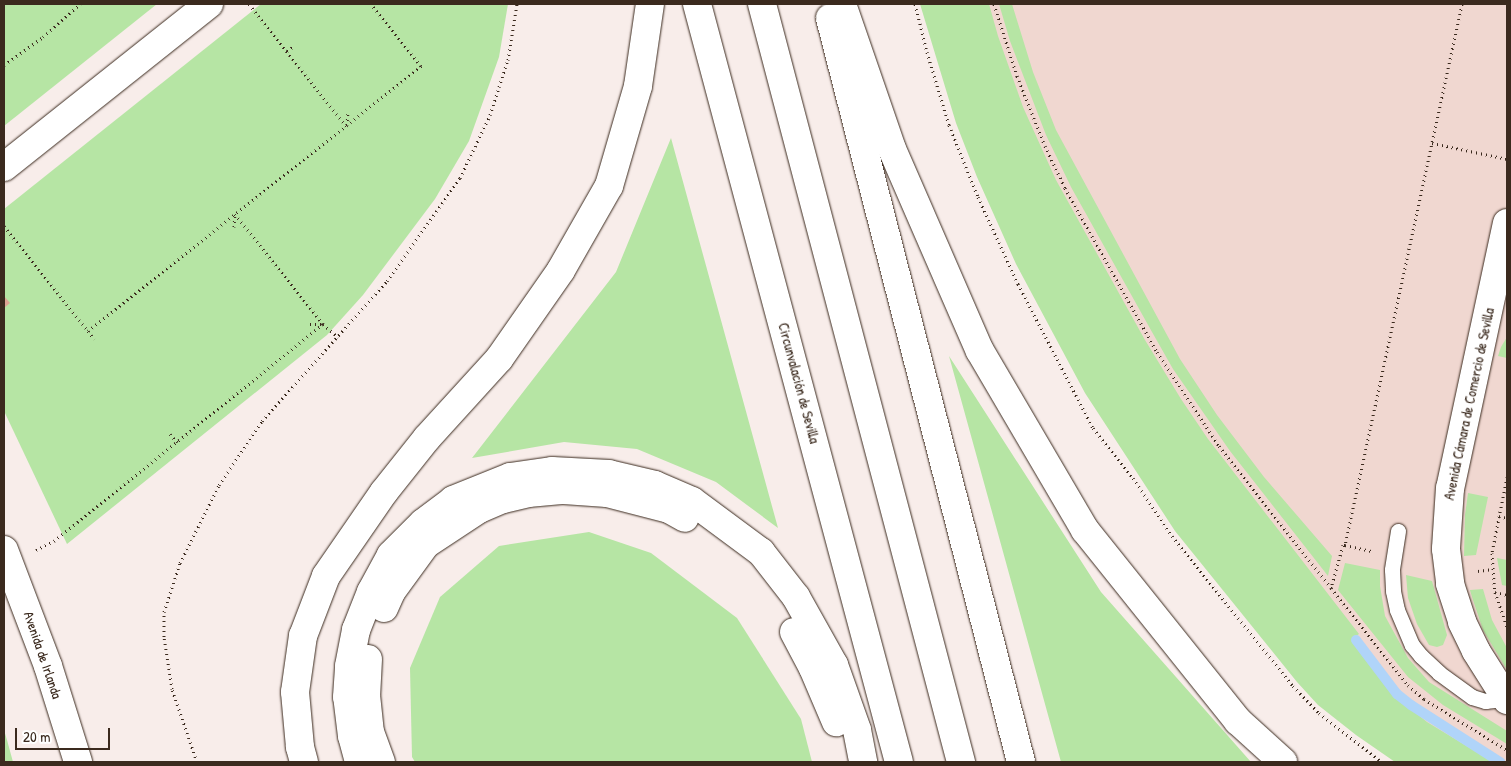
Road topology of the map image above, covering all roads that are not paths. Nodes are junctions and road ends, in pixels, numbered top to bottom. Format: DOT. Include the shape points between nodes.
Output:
graph roads {
  1 [pos="209,4"];
  2 [pos="650,4"];
  3 [pos="697,4"];
  4 [pos="762,4"];
  5 [pos="826,4"];
  6 [pos="842,4"];
  7 [pos="4,167"];
  8 [pos="1507,223"];
  9 [pos="1499,305"];
  10 [pos="1398,531"];
  11 [pos="4,550"];
  12 [pos="1505,697"];
  13 [pos="1020,759"];
  14 [pos="78,762"];
  15 [pos="304,762"];
  16 [pos="359,762"];
  17 [pos="381,762"];
  18 [pos="853,762"];
  19 [pos="863,762"];
  20 [pos="899,762"];
  21 [pos="961,762"];
  22 [pos="1283,762"];
  1 -- 7 [label="main road"];
  2 -- 15 [label="main road" via="638,86 609,186 561,270 499,359 414,454 326,576 303,636 295,692"];
  3 -- 20 [label="main road, Circunvalación de Sevilla"];
  4 -- 21 [label="main road"];
  5 -- 13 [label="main road"];
  6 -- 22 [label="main road" via="892,149 980,351 1085,530 1238,721"];
  8 -- 9 [label="main road, Avenida Cámara de Comercio de Sevilla"];
  9 -- 12 [label="main road, Avenida Cámara de Comercio de Sevilla" via="1450,488 1446,549 1450,584 1462,622"];
  10 -- 12 [label="lane" via="1392,570 1393,591 1397,610 1412,645 1439,673 1472,696 1485,701"];
  11 -- 14 [label="main road, Avenida de Irlanda" via="48,666"];
  16 -- 19 [label="main road" via="347,697 349,666 356,630 391,555 423,523 453,500 510,477 552,471 609,474 655,485 692,501 761,552 796,597 834,665 857,730"];
  17 -- 18 [label="main road" via="370,732 367,662 373,632 391,592 426,544 479,509 502,499 564,490 607,494 669,509 706,530 747,561 782,609 813,668"];
}
